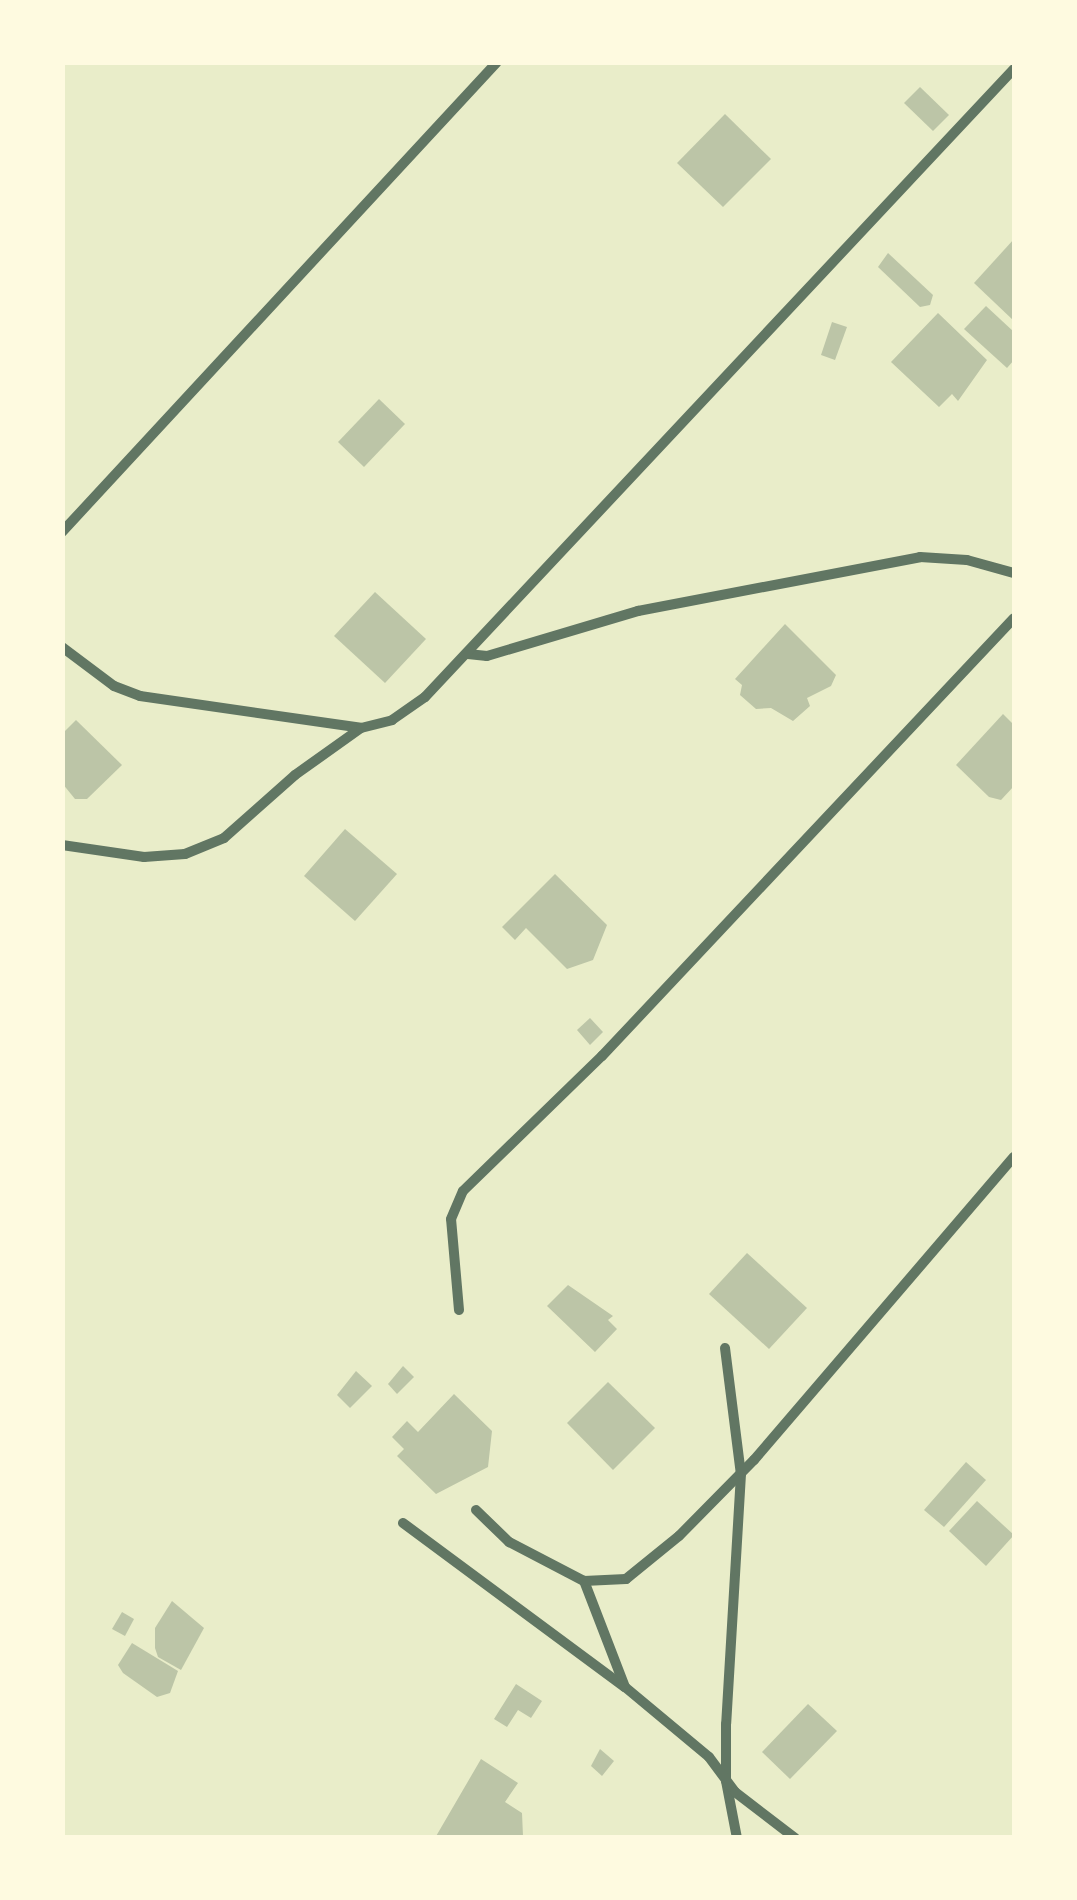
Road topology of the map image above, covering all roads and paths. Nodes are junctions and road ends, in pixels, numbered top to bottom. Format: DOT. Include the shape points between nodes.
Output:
graph roads {
  1 [pos="497,62"];
  2 [pos="1014,69"];
  3 [pos="62,532"];
  4 [pos="1014,574"];
  5 [pos="1014,618"];
  6 [pos="62,647"];
  7 [pos="468,654"];
  8 [pos="361,728"];
  9 [pos="62,844"];
  10 [pos="1014,1157"];
  11 [pos="459,1310"];
  12 [pos="726,1348"];
  13 [pos="740,1474"];
  14 [pos="476,1510"];
  15 [pos="403,1523"];
  16 [pos="584,1580"];
  17 [pos="625,1687"];
  18 [pos="726,1781"];
  19 [pos="737,1838"];
  20 [pos="795,1838"];
  1 -- 3 [label="street"];
  2 -- 7 [label="street" via="752,342"];
  4 -- 7 [label="street" via="967,560 920,557 638,611 488,656"];
  5 -- 11 [label="street" via="602,1056 463,1190 451,1220"];
  6 -- 8 [label="street" via="114,686 140,696"];
  7 -- 8 [label="street" via="392,720"];
  8 -- 9 [label="street" via="211,844 144,857"];
  10 -- 13 [label="street"];
  12 -- 13 [label="street"];
  13 -- 16 [label="street" via="626,1579"];
  13 -- 18 [label="street"];
  14 -- 16 [label="street" via="509,1542"];
  15 -- 17 [label="street"];
  16 -- 17 [label="street"];
  17 -- 18 [label="street" via="709,1757"];
  18 -- 19 [label="street"];
  18 -- 20 [label="street"];
}
